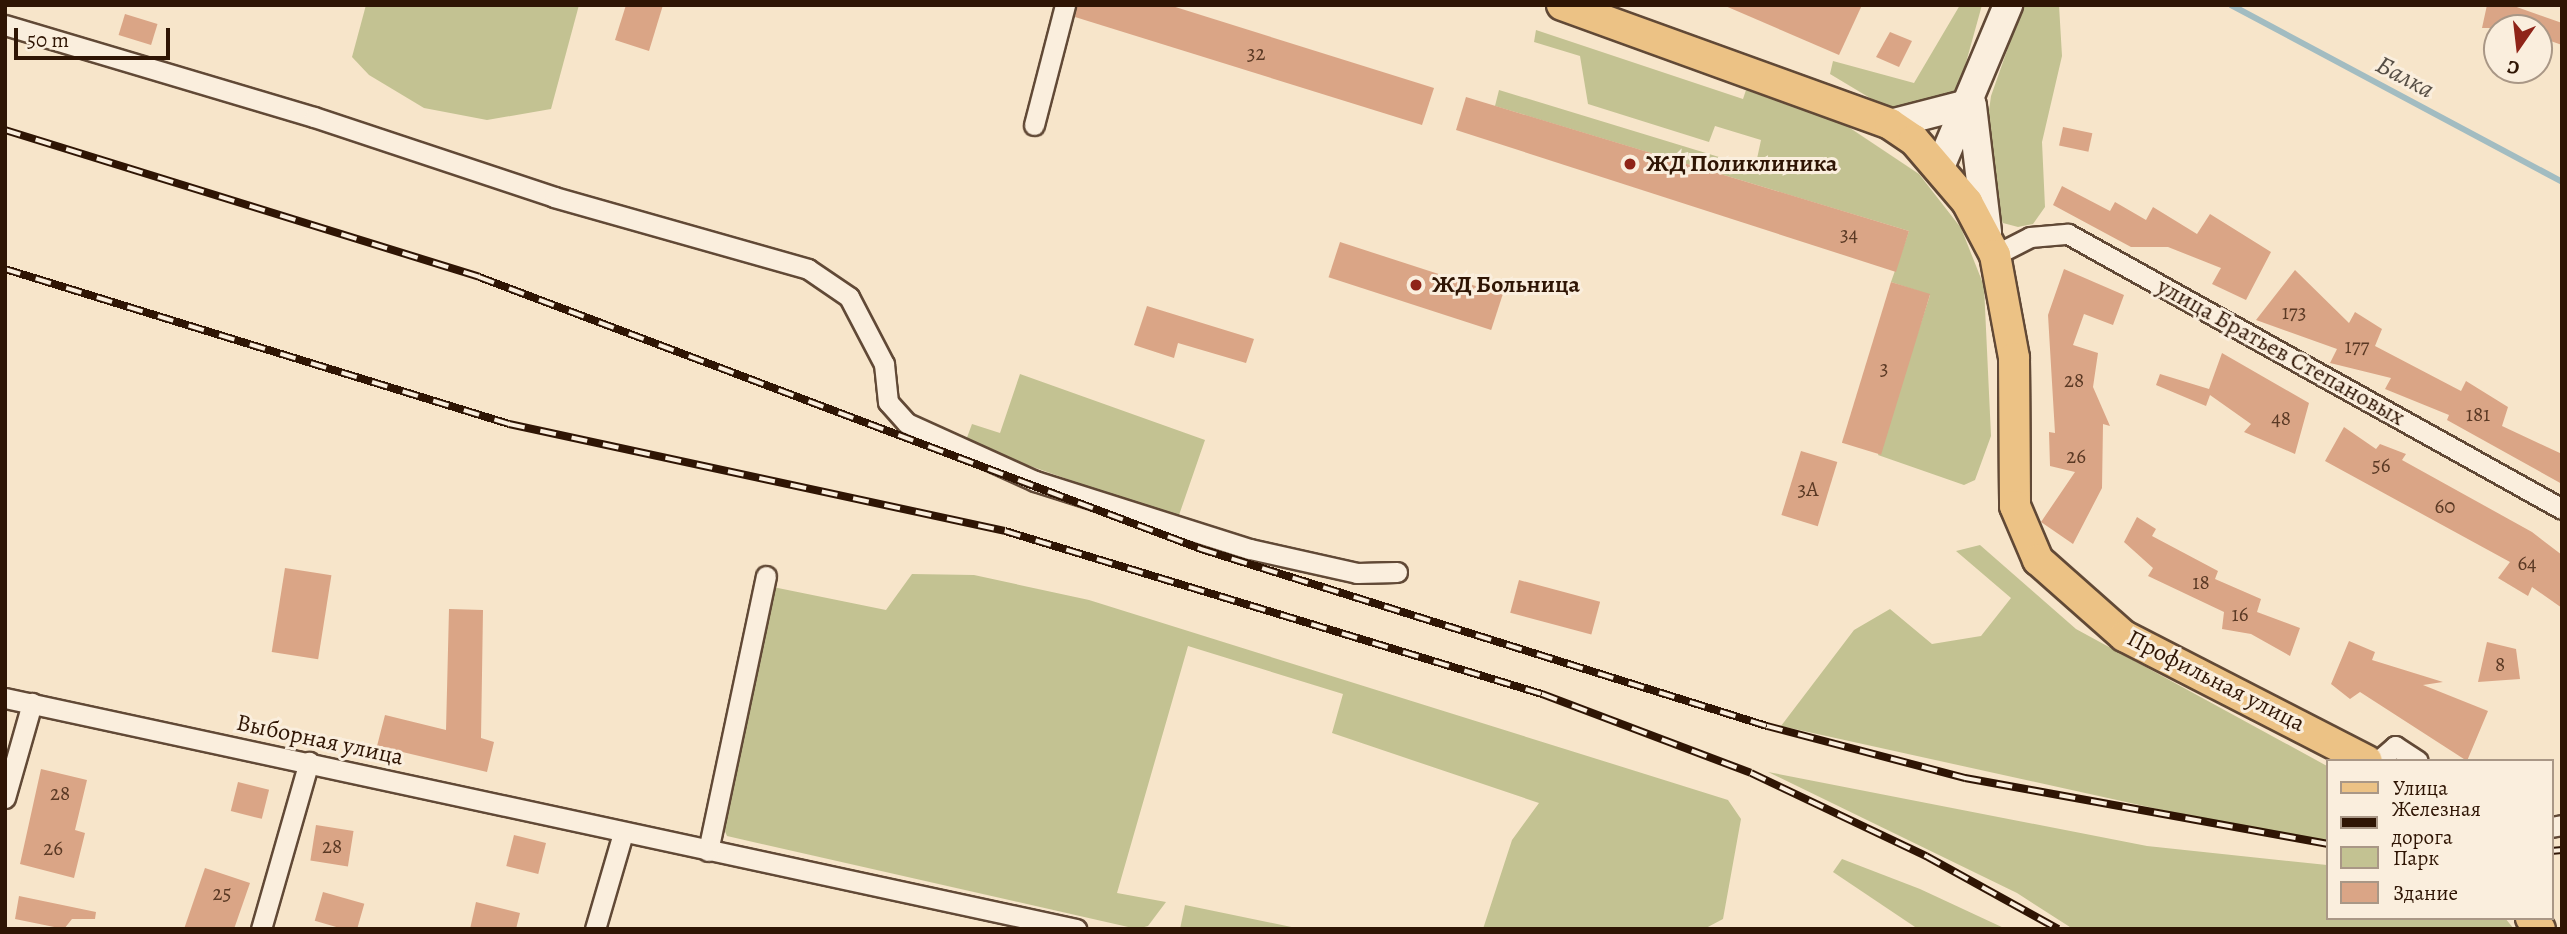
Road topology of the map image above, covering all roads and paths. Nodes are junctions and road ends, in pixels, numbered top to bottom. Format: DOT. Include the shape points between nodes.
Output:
graph roads {
  1 [pos="1065,5"];
  2 [pos="1562,5"];
  3 [pos="2008,5"];
  4 [pos="5,25"];
  5 [pos="1972,103"];
  6 [pos="1890,124"];
  7 [pos="1034,125"];
  8 [pos="1940,167"];
  9 [pos="1992,250"];
  10 [pos="2562,509"];
  11 [pos="1397,572"];
  12 [pos="766,576"];
  13 [pos="5,698"];
  14 [pos="32,703"];
  15 [pos="2363,759"];
  16 [pos="2380,759"];
  17 [pos="2415,759"];
  18 [pos="309,762"];
  19 [pos="5,798"];
  20 [pos="623,833"];
  21 [pos="708,851"];
  22 [pos="261,929"];
  23 [pos="595,929"];
  24 [pos="1076,929"];
  1 -- 7 [label="street"];
  2 -- 6 [label="main road"];
  3 -- 5 [label="main road"];
  4 -- 11 [label="street" via="554,197 808,269 849,298 884,364 888,402 906,423 1035,481 1250,549 1357,573"];
  5 -- 6 [label="main road"];
  5 -- 8 [label="main road"];
  5 -- 9 [label="main road"];
  6 -- 8 [label="main road"];
  8 -- 9 [label="main road, Профильная улица"];
  9 -- 10 [label="street, улица Братьев Степановых" via="2030,237 2068,234"];
  9 -- 15 [label="main road, Профильная улица" via="2014,358 2015,506 2038,560 2124,636"];
  12 -- 21 [label="street"];
  13 -- 14 [label="street, Выборная улица"];
  14 -- 18 [label="street, Выборная улица"];
  14 -- 19 [label="street"];
  16 -- 17 [label="street" via="2395,746"];
  18 -- 20 [label="street, Выборная улица"];
  18 -- 22 [label="street"];
  20 -- 21 [label="street, Выборная улица"];
  20 -- 23 [label="street"];
  21 -- 24 [label="street, Выборная улица"];
}
